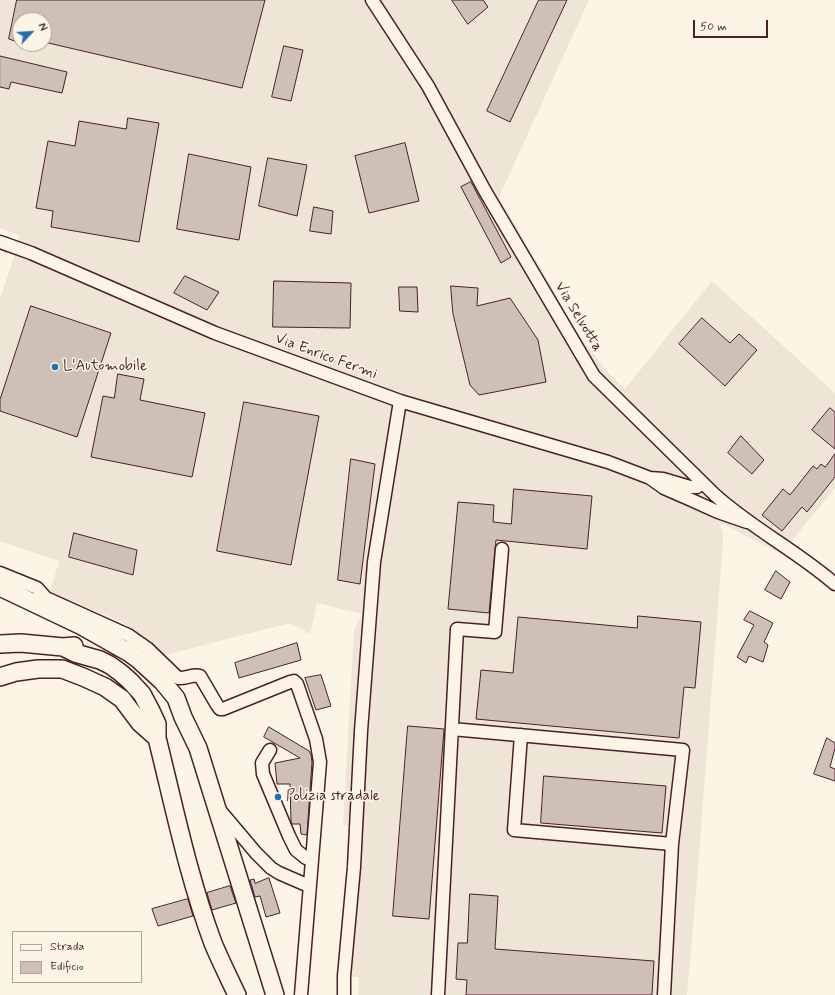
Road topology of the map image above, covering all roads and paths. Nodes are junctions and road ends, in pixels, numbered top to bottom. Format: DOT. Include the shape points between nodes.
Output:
graph roads {
  1 [pos="372,0"];
  2 [pos="0,242"];
  3 [pos="400,402"];
  4 [pos="677,458"];
  5 [pos="650,478"];
  6 [pos="663,479"];
  7 [pos="702,483"];
  8 [pos="687,498"];
  9 [pos="747,522"];
  10 [pos="502,549"];
  11 [pos="0,573"];
  12 [pos="835,584"];
  13 [pos="0,587"];
  14 [pos="0,644"];
  15 [pos="63,647"];
  16 [pos="0,677"];
  17 [pos="183,717"];
  18 [pos="452,729"];
  19 [pos="521,736"];
  20 [pos="157,738"];
  21 [pos="270,750"];
  22 [pos="216,805"];
  23 [pos="672,844"];
  24 [pos="312,859"];
  25 [pos="310,886"];
  26 [pos="237,995"];
  27 [pos="275,995"];
  28 [pos="300,995"];
  29 [pos="344,995"];
  30 [pos="438,995"];
  31 [pos="664,995"];
  1 -- 4 [label="street, Via Selvotta" via="428,86 485,191 594,376"];
  2 -- 3 [label="street, Via Enrico Fermi" via="215,333"];
  3 -- 5 [label="street, Via Enrico Fermi" via="608,462"];
  3 -- 29 [label="street" via="374,562"];
  4 -- 6 [label="street" via="677,472"];
  4 -- 7 [label="street, Via Selvotta"];
  5 -- 6 [label="street, Via Enrico Fermi"];
  5 -- 8 [label="street, Via Enrico Fermi" via="664,488"];
  6 -- 7 [label="street, Via Enrico Fermi" via="697,487"];
  7 -- 8 [label="street" via="701,494 696,498"];
  7 -- 9 [label="street, Via Selvotta"];
  8 -- 9 [label="street, Via Enrico Fermi"];
  9 -- 12 [label="street, Via Selvotta" via="815,567"];
  10 -- 18 [label="street" via="495,632 457,628"];
  11 -- 24 [label="street" via="36,588 46,598 128,635 153,653 178,678 200,676 220,709 294,681 319,748"];
  13 -- 17 [label="highway" via="82,626 128,652 170,690"];
  14 -- 15 [label="highway"];
  15 -- 17 [label="highway" via="89,649 130,667"];
  15 -- 20 [label="highway" via="100,660 122,673 142,694 152,711 157,724"];
  16 -- 20 [label="highway" via="38,669 62,669 83,677 105,687 122,699 140,723"];
  17 -- 22 [label="highway" via="198,748"];
  18 -- 19 [label="street"];
  18 -- 30 [label="street"];
  19 -- 23 [label="street" via="514,830"];
  19 -- 23 [label="street" via="683,750"];
  20 -- 26 [label="highway" via="182,840 213,943"];
  21 -- 24 [label="street" via="262,763 263,774 296,850 306,858"];
  22 -- 25 [label="street" via="271,868"];
  22 -- 27 [label="highway"];
  23 -- 31 [label="street"];
  24 -- 25 [label="street"];
  25 -- 28 [label="street"];
}
